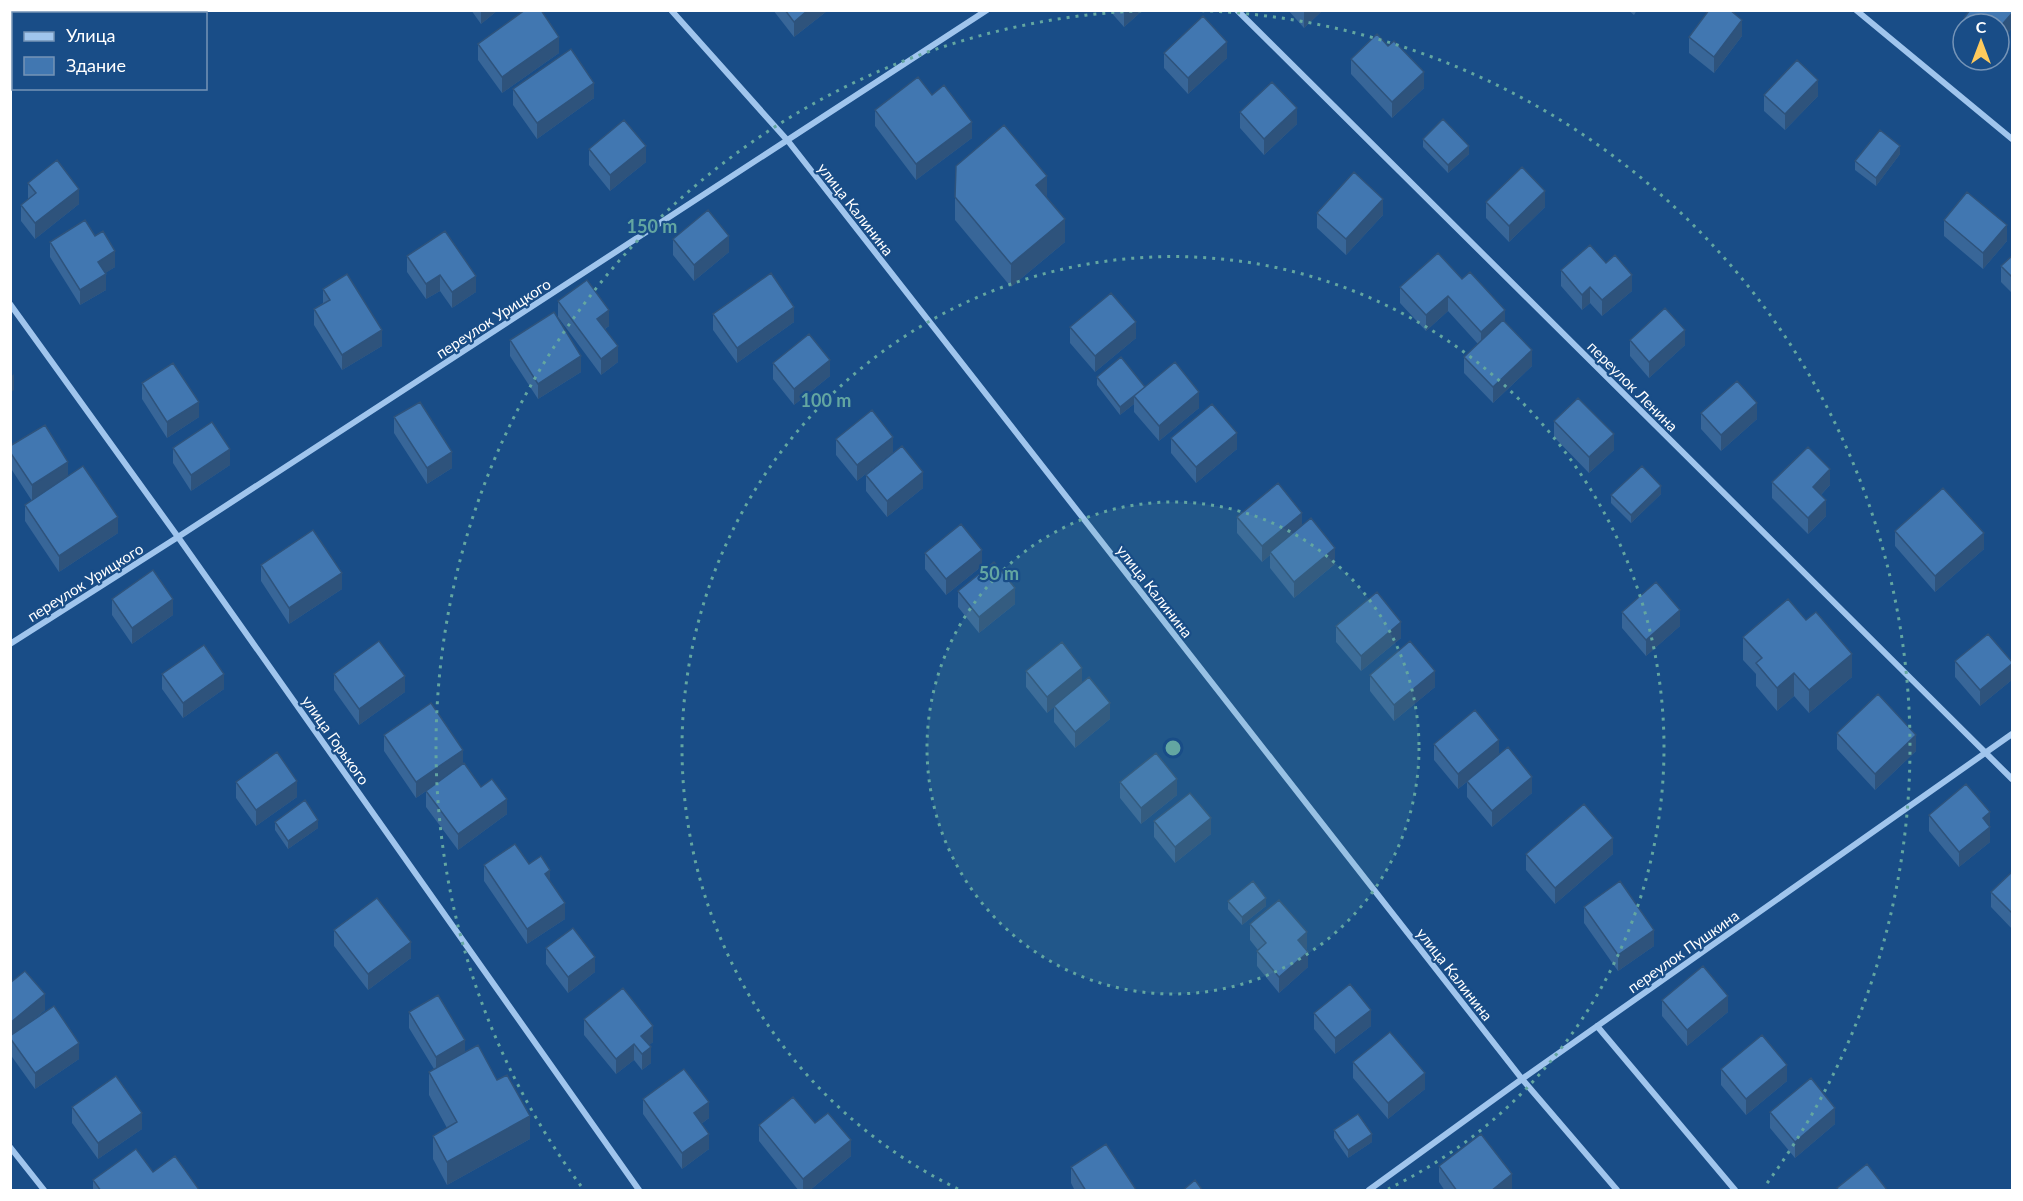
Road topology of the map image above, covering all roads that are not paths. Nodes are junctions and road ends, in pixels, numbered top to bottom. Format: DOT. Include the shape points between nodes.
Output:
graph roads {
  1 [pos="671,10"];
  2 [pos="987,10"];
  3 [pos="1237,10"];
  4 [pos="1856,10"];
  5 [pos="2013,139"];
  6 [pos="788,141"];
  7 [pos="10,304"];
  8 [pos="178,537"];
  9 [pos="10,644"];
  10 [pos="2013,734"];
  11 [pos="1986,753"];
  12 [pos="2013,779"];
  13 [pos="1597,1026"];
  14 [pos="1522,1079"];
  15 [pos="10,1147"];
  16 [pos="44,1191"];
  17 [pos="639,1191"];
  18 [pos="1369,1191"];
  19 [pos="1617,1191"];
  20 [pos="1735,1191"];
  1 -- 6 [label="street, улица Калинина"];
  2 -- 6 [label="street, переулок Урицкого"];
  3 -- 11 [label="street, переулок Ленина"];
  4 -- 5 [label="street"];
  6 -- 8 [label="street, переулок Урицкого"];
  6 -- 14 [label="street, улица Калинина"];
  7 -- 8 [label="street, улица Горького"];
  8 -- 9 [label="street, переулок Урицкого"];
  8 -- 17 [label="street, улица Горького"];
  10 -- 11 [label="street, переулок Пушкина"];
  11 -- 12 [label="street, переулок Ленина"];
  11 -- 13 [label="street, переулок Пушкина"];
  13 -- 14 [label="street, переулок Пушкина"];
  13 -- 20 [label="street"];
  14 -- 18 [label="street, переулок Пушкина"];
  14 -- 19 [label="street, улица Калинина"];
  15 -- 16 [label="street"];
}
